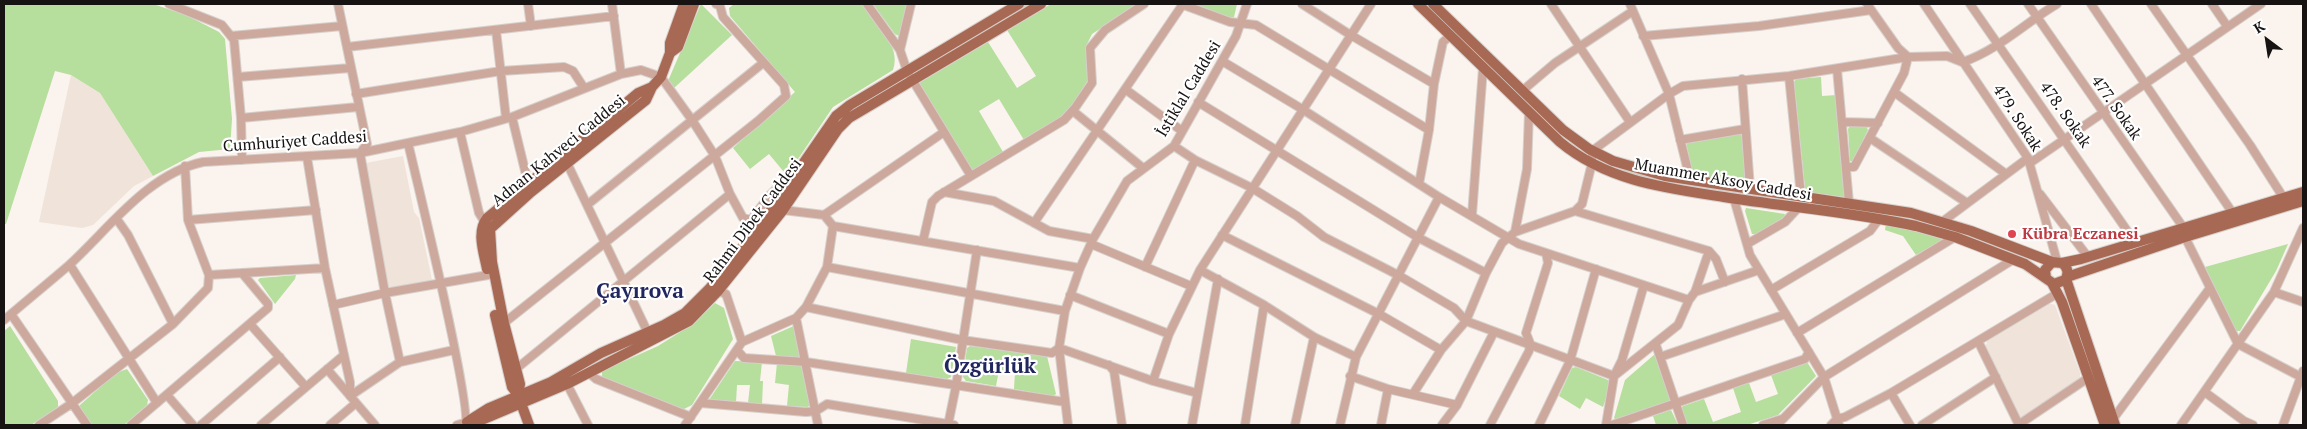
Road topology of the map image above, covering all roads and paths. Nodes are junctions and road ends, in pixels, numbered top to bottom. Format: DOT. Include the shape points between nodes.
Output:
graph roads {
  1 [pos="169,4"];
  2 [pos="194,4"];
  3 [pos="338,4"];
  4 [pos="528,4"];
  5 [pos="612,4"];
  6 [pos="684,4"];
  7 [pos="694,4"];
  8 [pos="867,4"];
  9 [pos="911,4"];
  10 [pos="1019,4"];
  11 [pos="1041,4"];
  12 [pos="1144,4"];
  13 [pos="1182,4"];
  14 [pos="1247,4"];
  15 [pos="1302,4"];
  16 [pos="1371,4"];
  17 [pos="1418,4"];
  18 [pos="1433,4"];
  19 [pos="1551,4"];
  20 [pos="1924,4"];
  21 [pos="1970,4"];
  22 [pos="2028,4"];
  23 [pos="2057,4"];
  24 [pos="2091,4"];
  25 [pos="2151,4"];
  26 [pos="2212,4"];
  27 [pos="2261,4"];
  28 [pos="720,5"];
  29 [pos="188,7"];
  30 [pos="1631,7"];
  31 [pos="1869,7"];
  32 [pos="614,16"];
  33 [pos="2036,16"];
  34 [pos="1242,22"];
  35 [pos="342,26"];
  36 [pos="531,26"];
  37 [pos="2227,26"];
  38 [pos="496,30"];
  39 [pos="1349,34"];
  40 [pos="231,36"];
  41 [pos="1450,36"];
  42 [pos="1644,36"];
  43 [pos="1999,44"];
  44 [pos="346,47"];
  45 [pos="1579,47"];
  46 [pos="900,50"];
  47 [pos="670,53"];
  48 [pos="2186,54"];
  49 [pos="1908,57"];
  50 [pos="1222,61"];
  51 [pos="1963,62"];
  52 [pos="763,63"];
  53 [pos="350,68"];
  54 [pos="1483,68"];
  55 [pos="1327,69"];
  56 [pos="1837,69"];
  57 [pos="907,70"];
  58 [pos="501,71"];
  59 [pos="621,74"];
  60 [pos="1789,76"];
  61 [pos="238,77"];
  62 [pos="661,77"];
  63 [pos="1742,79"];
  64 [pos="912,80"];
  65 [pos="2145,82"];
  66 [pos="1434,84"];
  67 [pos="652,87"];
  68 [pos="584,88"];
  69 [pos="1124,89"];
  70 [pos="1522,90"];
  71 [pos="1894,92"];
  72 [pos="356,94"];
  73 [pos="1669,94"];
  74 [pos="1198,102"];
  75 [pos="358,106"];
  76 [pos="1302,109"];
  77 [pos="1073,111"];
  78 [pos="1529,112"];
  79 [pos="2102,112"];
  80 [pos="241,118"];
  81 [pos="509,118"];
  82 [pos="692,120"];
  83 [pos="1630,122"];
  84 [pos="1842,122"];
  85 [pos="1878,123"];
  86 [pos="1746,129"];
  87 [pos="1096,130"];
  88 [pos="1429,130"];
  89 [pos="1182,131"];
  90 [pos="460,132"];
  91 [pos="944,132"];
  92 [pos="1870,138"];
  93 [pos="2064,138"];
  94 [pos="1680,140"];
  95 [pos="408,143"];
  96 [pos="1174,146"];
  97 [pos="1276,150"];
  98 [pos="1592,150"];
  99 [pos="360,154"];
  100 [pos="715,156"];
  101 [pos="307,157"];
  102 [pos="242,160"];
  103 [pos="1195,160"];
  104 [pos="2029,160"];
  105 [pos="804,162"];
  106 [pos="567,163"];
  107 [pos="1592,163"];
  108 [pos="185,166"];
  109 [pos="1846,167"];
  110 [pos="1144,168"];
  111 [pos="2006,174"];
  112 [pos="971,176"];
  113 [pos="1687,180"];
  114 [pos="528,183"];
  115 [pos="1419,184"];
  116 [pos="1252,188"];
  117 [pos="1750,188"];
  118 [pos="2037,190"];
  119 [pos="944,192"];
  120 [pos="2303,192"];
  121 [pos="730,194"];
  122 [pos="1801,196"];
  123 [pos="1439,197"];
  124 [pos="2283,197"];
  125 [pos="1734,199"];
  126 [pos="2303,202"];
  127 [pos="1849,203"];
  128 [pos="1967,203"];
  129 [pos="587,205"];
  130 [pos="1798,208"];
  131 [pos="316,210"];
  132 [pos="783,210"];
  133 [pos="1575,210"];
  134 [pos="2232,212"];
  135 [pos="824,215"];
  136 [pos="1472,215"];
  137 [pos="116,218"];
  138 [pos="1880,219"];
  139 [pos="188,220"];
  140 [pos="484,221"];
  141 [pos="1942,222"];
  142 [pos="1034,223"];
  143 [pos="833,226"];
  144 [pos="2303,228"];
  145 [pos="1515,232"];
  146 [pos="2184,232"];
  147 [pos="1222,235"];
  148 [pos="1508,237"];
  149 [pos="1955,237"];
  150 [pos="1419,238"];
  151 [pos="923,241"];
  152 [pos="605,242"];
  153 [pos="1092,242"];
  154 [pos="2134,242"];
  155 [pos="1747,244"];
  156 [pos="977,250"];
  157 [pos="1709,252"];
  158 [pos="1546,253"];
  159 [pos="2088,257"];
  160 [pos="2014,259"];
  161 [pos="2057,262"];
  162 [pos="70,265"];
  163 [pos="827,267"];
  164 [pos="1145,267"];
  165 [pos="325,268"];
  166 [pos="1080,268"];
  167 [pos="1596,269"];
  168 [pos="1200,270"];
  169 [pos="1759,270"];
  170 [pos="242,272"];
  171 [pos="1486,273"];
  172 [pos="209,274"];
  173 [pos="488,275"];
  174 [pos="1398,275"];
  175 [pos="2066,278"];
  176 [pos="1218,279"];
  177 [pos="2049,280"];
  178 [pos="623,281"];
  179 [pos="440,282"];
  180 [pos="1725,282"];
  181 [pos="1644,285"];
  182 [pos="1191,286"];
  183 [pos="2210,288"];
  184 [pos="1771,290"];
  185 [pos="718,291"];
  186 [pos="1695,292"];
  187 [pos="2274,292"];
  188 [pos="385,293"];
  189 [pos="970,293"];
  190 [pos="2058,293"];
  191 [pos="1070,295"];
  192 [pos="1689,300"];
  193 [pos="2303,302"];
  194 [pos="333,305"];
  195 [pos="1264,306"];
  196 [pos="806,307"];
  197 [pos="1065,311"];
  198 [pos="11,314"];
  199 [pos="1380,314"];
  200 [pos="1786,314"];
  201 [pos="796,318"];
  202 [pos="4,320"];
  203 [pos="1466,320"];
  204 [pos="504,323"];
  205 [pos="173,324"];
  206 [pos="250,324"];
  207 [pos="1494,332"];
  208 [pos="648,333"];
  209 [pos="1797,333"];
  210 [pos="1169,334"];
  211 [pos="1314,337"];
  212 [pos="962,340"];
  213 [pos="1978,340"];
  214 [pos="742,342"];
  215 [pos="1530,343"];
  216 [pos="2238,344"];
  217 [pos="1656,345"];
  218 [pos="1060,348"];
  219 [pos="454,350"];
  220 [pos="737,350"];
  221 [pos="1441,350"];
  222 [pos="1809,352"];
  223 [pos="344,355"];
  224 [pos="280,357"];
  225 [pos="1356,357"];
  226 [pos="1660,357"];
  227 [pos="128,358"];
  228 [pos="1570,361"];
  229 [pos="400,362"];
  230 [pos="806,362"];
  231 [pos="1108,364"];
  232 [pos="327,369"];
  233 [pos="516,369"];
  234 [pos="589,373"];
  235 [pos="2303,375"];
  236 [pos="1350,376"];
  237 [pos="1614,376"];
  238 [pos="1824,377"];
  239 [pos="1996,377"];
  240 [pos="2088,378"];
  241 [pos="1153,381"];
  242 [pos="567,384"];
  243 [pos="956,386"];
  244 [pos="306,387"];
  245 [pos="1388,389"];
  246 [pos="1197,392"];
  247 [pos="1891,393"];
  248 [pos="2206,393"];
  249 [pos="1413,394"];
  250 [pos="167,395"];
  251 [pos="350,396"];
  252 [pos="520,400"];
  253 [pos="1065,402"];
  254 [pos="158,403"];
  255 [pos="356,403"];
  256 [pos="700,403"];
  257 [pos="1676,403"];
  258 [pos="72,404"];
  259 [pos="1457,405"];
  260 [pos="816,411"];
  261 [pos="691,417"];
  262 [pos="1785,418"];
  263 [pos="1838,422"];
  264 [pos="2111,423"];
  265 [pos="2243,423"];
  266 [pos="463,424"];
  267 [pos="40,425"];
  268 [pos="87,425"];
  269 [pos="132,425"];
  270 [pos="193,425"];
  271 [pos="201,425"];
  272 [pos="261,425"];
  273 [pos="330,425"];
  274 [pos="375,425"];
  275 [pos="529,425"];
  276 [pos="588,425"];
  277 [pos="686,425"];
  278 [pos="818,425"];
  279 [pos="950,425"];
  280 [pos="1068,425"];
  281 [pos="1122,425"];
  282 [pos="1192,425"];
  283 [pos="1245,425"];
  284 [pos="1295,425"];
  285 [pos="1340,425"];
  286 [pos="1381,425"];
  287 [pos="1442,425"];
  288 [pos="1490,425"];
  289 [pos="1539,425"];
  290 [pos="1606,425"];
  291 [pos="1612,425"];
  292 [pos="1684,425"];
  293 [pos="1763,425"];
  294 [pos="1777,425"];
  295 [pos="1831,425"];
  296 [pos="1910,425"];
  297 [pos="1922,425"];
  298 [pos="2019,425"];
  299 [pos="2181,425"];
  300 [pos="2253,425"];
  301 [pos="2282,425"];
  1 -- 29 [label="street"];
  2 -- 29 [label="street"];
  3 -- 35 [label="street"];
  4 -- 36 [label="street"];
  5 -- 32 [label="street"];
  6 -- 47 [label="main road, Adnan Kahveci Caddesi" via="670,43"];
  7 -- 47 [label="main road, Adnan Kahveci Caddesi" via="678,47"];
  8 -- 46 [label="street"];
  9 -- 46 [label="street"];
  10 -- 57 [label="main road, Rahmi Dibek Caddesi"];
  11 -- 64 [label="main road, Rahmi Dibek Caddesi"];
  12 -- 77 [label="street" via="1105,30 1090,48 1092,83"];
  13 -- 34 [label="street" via="1230,22"];
  13 -- 69 [label="street"];
  14 -- 34 [label="street, İstiklal Caddesi"];
  15 -- 39 [label="street"];
  16 -- 39 [label="street"];
  17 -- 41 [label="main road, Muammer Aksoy Caddesi"];
  18 -- 70 [label="main road"];
  19 -- 45 [label="street"];
  20 -- 51 [label="street, 479. Sokak"];
  21 -- 43 [label="street, 478. Sokak"];
  22 -- 33 [label="street, 477. Sokak"];
  23 -- 33 [label="street"];
  24 -- 65 [label="street"];
  25 -- 48 [label="street"];
  26 -- 37 [label="street"];
  27 -- 37 [label="street"];
  28 -- 52 [label="street" via="723,17"];
  29 -- 40 [label="street" via="222,25"];
  30 -- 42 [label="street"];
  30 -- 45 [label="street"];
  31 -- 42 [label="street" via="1759,26"];
  31 -- 49 [label="street"];
  32 -- 36 [label="street"];
  32 -- 59 [label="street"];
  33 -- 43 [label="street"];
  33 -- 79 [label="street, 477. Sokak"];
  34 -- 50 [label="street, İstiklal Caddesi"];
  34 -- 55 [label="street" via="1256,24"];
  35 -- 40 [label="street"];
  35 -- 44 [label="street"];
  36 -- 38 [label="street"];
  37 -- 48 [label="street"];
  38 -- 44 [label="street"];
  38 -- 58 [label="street"];
  39 -- 55 [label="street"];
  39 -- 66 [label="street"];
  40 -- 61 [label="street"];
  41 -- 54 [label="main road, Muammer Aksoy Caddesi"];
  41 -- 66 [label="street" via="1443,42"];
  42 -- 73 [label="street"];
  43 -- 51 [label="street"];
  43 -- 93 [label="street, 478. Sokak"];
  44 -- 53 [label="street"];
  45 -- 70 [label="street"];
  45 -- 83 [label="street"];
  46 -- 57 [label="street"];
  47 -- 62 [label="main road, Adnan Kahveci Caddesi"];
  48 -- 65 [label="street"];
  48 -- 124 [label="street"];
  49 -- 51 [label="street" via="1946,56"];
  49 -- 56 [label="street"];
  49 -- 71 [label="street" via="1904,74"];
  50 -- 74 [label="street, İstiklal Caddesi"];
  50 -- 76 [label="street"];
  51 -- 104 [label="street, 479. Sokak"];
  52 -- 82 [label="street"];
  52 -- 100 [label="street" via="784,85 786,96"];
  53 -- 61 [label="street"];
  53 -- 72 [label="street"];
  54 -- 78 [label="main road, Muammer Aksoy Caddesi"];
  54 -- 136 [label="street"];
  55 -- 76 [label="street"];
  55 -- 88 [label="street"];
  56 -- 60 [label="street"];
  56 -- 84 [label="street"];
  57 -- 64 [label="street"];
  57 -- 105 [label="main road, Rahmi Dibek Caddesi" via="836,116"];
  58 -- 68 [label="street" via="564,67 573,71"];
  58 -- 72 [label="street"];
  58 -- 81 [label="street"];
  59 -- 62 [label="street, Cumhuriyet Caddesi" via="641,70"];
  59 -- 68 [label="street, Cumhuriyet Caddesi"];
  60 -- 63 [label="street"];
  60 -- 122 [label="street"];
  61 -- 80 [label="street"];
  62 -- 67 [label="main road, Adnan Kahveci Caddesi"];
  62 -- 82 [label="street"];
  63 -- 73 [label="street" via="1683,86"];
  63 -- 86 [label="street"];
  64 -- 91 [label="street"];
  64 -- 132 [label="main road, Rahmi Dibek Caddesi" via="843,124"];
  65 -- 79 [label="street"];
  65 -- 134 [label="street"];
  66 -- 88 [label="street"];
  67 -- 106 [label="main road, Adnan Kahveci Caddesi" via="646,100"];
  67 -- 114 [label="main road" via="638,93"];
  68 -- 81 [label="street, Cumhuriyet Caddesi"];
  69 -- 87 [label="street"];
  69 -- 89 [label="street"];
  70 -- 98 [label="main road" via="1562,130"];
  71 -- 85 [label="street"];
  71 -- 111 [label="street"];
  72 -- 75 [label="street"];
  73 -- 83 [label="street"];
  73 -- 94 [label="street"];
  74 -- 89 [label="street, İstiklal Caddesi"];
  74 -- 97 [label="street"];
  75 -- 80 [label="street"];
  75 -- 99 [label="street" via="368,144"];
  76 -- 97 [label="street"];
  76 -- 115 [label="street"];
  77 -- 87 [label="street"];
  77 -- 112 [label="street" via="1064,120"];
  78 -- 107 [label="main road, Muammer Aksoy Caddesi" via="1567,147"];
  78 -- 145 [label="street" via="1527,169"];
  79 -- 93 [label="street"];
  79 -- 146 [label="street, 477. Sokak"];
  80 -- 102 [label="street"];
  81 -- 90 [label="street, Cumhuriyet Caddesi"];
  81 -- 114 [label="street"];
  82 -- 100 [label="street"];
  82 -- 129 [label="street"];
  83 -- 98 [label="street"];
  84 -- 85 [label="street"];
  84 -- 109 [label="street"];
  85 -- 92 [label="street"];
  86 -- 94 [label="street"];
  86 -- 117 [label="street"];
  87 -- 110 [label="street"];
  87 -- 142 [label="street"];
  88 -- 115 [label="street"];
  89 -- 96 [label="street, İstiklal Caddesi"];
  90 -- 95 [label="street, Cumhuriyet Caddesi"];
  90 -- 140 [label="street" via="479,213"];
  91 -- 112 [label="street"];
  91 -- 135 [label="street"];
  92 -- 109 [label="street" via="1854,167"];
  92 -- 128 [label="street"];
  93 -- 104 [label="street"];
  93 -- 154 [label="street, 478. Sokak"];
  94 -- 113 [label="street" via="1689,175"];
  95 -- 99 [label="street, Cumhuriyet Caddesi"];
  95 -- 179 [label="street"];
  96 -- 103 [label="street"];
  96 -- 110 [label="street, İstiklal Caddesi"];
  97 -- 116 [label="street"];
  97 -- 150 [label="street"];
  98 -- 107 [label="street"];
  98 -- 113 [label="main road" via="1641,171"];
  99 -- 101 [label="street, Cumhuriyet Caddesi"];
  99 -- 188 [label="street"];
  100 -- 121 [label="street"];
  100 -- 152 [label="street"];
  101 -- 102 [label="street, Cumhuriyet Caddesi"];
  101 -- 131 [label="street"];
  102 -- 108 [label="street, Cumhuriyet Caddesi"];
  103 -- 116 [label="street"];
  103 -- 164 [label="street"];
  104 -- 111 [label="street"];
  104 -- 118 [label="street, 479. Sokak"];
  105 -- 121 [label="street" via="770,195 751,220 743,218"];
  105 -- 208 [label="main road, Rahmi Dibek Caddesi" via="762,223 701,298 676,319"];
  106 -- 129 [label="street"];
  106 -- 204 [label="main road, Adnan Kahveci Caddesi" via="490,229 492,262"];
  107 -- 125 [label="main road, Muammer Aksoy Caddesi" via="1638,182"];
  107 -- 133 [label="street" via="1582,204"];
  108 -- 137 [label="street, Cumhuriyet Caddesi"];
  108 -- 139 [label="street"];
  109 -- 127 [label="street"];
  110 -- 153 [label="street, İstiklal Caddesi" via="1127,181"];
  111 -- 128 [label="street"];
  112 -- 119 [label="street"];
  113 -- 117 [label="main road"];
  114 -- 140 [label="main road"];
  115 -- 123 [label="street"];
  116 -- 147 [label="street"];
  116 -- 174 [label="street" via="1324,237"];
  117 -- 122 [label="main road"];
  118 -- 159 [label="street"];
  118 -- 161 [label="street, 479. Sokak"];
  119 -- 142 [label="street" via="994,201"];
  119 -- 151 [label="street" via="932,202"];
  120 -- 124 [label="main road"];
  121 -- 178 [label="street"];
  122 -- 127 [label="main road"];
  123 -- 136 [label="street"];
  123 -- 150 [label="street"];
  124 -- 134 [label="main road"];
  125 -- 130 [label="main road, Muammer Aksoy Caddesi"];
  125 -- 155 [label="street"];
  126 -- 146 [label="main road"];
  127 -- 141 [label="main road"];
  128 -- 141 [label="street"];
  129 -- 152 [label="street"];
  130 -- 138 [label="main road, Muammer Aksoy Caddesi"];
  130 -- 155 [label="street" via="1784,222"];
  131 -- 139 [label="street"];
  131 -- 165 [label="street"];
  132 -- 135 [label="street"];
  132 -- 185 [label="main road, Rahmi Dibek Caddesi"];
  133 -- 145 [label="street"];
  133 -- 157 [label="street"];
  134 -- 146 [label="main road"];
  135 -- 143 [label="street"];
  136 -- 148 [label="street"];
  137 -- 162 [label="street, Cumhuriyet Caddesi"];
  137 -- 205 [label="street" via="128,235"];
  138 -- 149 [label="main road, Muammer Aksoy Caddesi"];
  138 -- 184 [label="street" via="1870,231"];
  139 -- 172 [label="street"];
  140 -- 173 [label="main road" via="481,237"];
  141 -- 161 [label="main road"];
  142 -- 153 [label="street" via="1050,231"];
  143 -- 151 [label="street"];
  143 -- 163 [label="street"];
  144 -- 187 [label="street"];
  145 -- 148 [label="street"];
  146 -- 154 [label="main road"];
  146 -- 175 [label="main road"];
  146 -- 183 [label="street, 477. Sokak"];
  147 -- 168 [label="street"];
  147 -- 199 [label="street"];
  148 -- 158 [label="street"];
  148 -- 171 [label="street"];
  149 -- 160 [label="main road, Muammer Aksoy Caddesi"];
  149 -- 209 [label="street"];
  150 -- 171 [label="street"];
  150 -- 174 [label="street"];
  151 -- 156 [label="street"];
  152 -- 178 [label="street"];
  152 -- 204 [label="street"];
  153 -- 164 [label="street"];
  153 -- 166 [label="street, İstiklal Caddesi"];
  154 -- 159 [label="main road"];
  155 -- 169 [label="street"];
  156 -- 166 [label="street"];
  156 -- 189 [label="street"];
  157 -- 180 [label="street" via="1716,259"];
  157 -- 186 [label="street"];
  158 -- 167 [label="street"];
  158 -- 215 [label="street" via="1548,263 1526,334"];
  159 -- 161 [label="main road"];
  160 -- 177 [label="main road, Muammer Aksoy Caddesi"];
  160 -- 238 [label="street"];
  161 -- 175 [label="main road" via="2067,269"];
  161 -- 177 [label="main road" via="2046,267"];
  162 -- 198 [label="street, Cumhuriyet Caddesi"];
  162 -- 227 [label="street"];
  163 -- 189 [label="street"];
  163 -- 196 [label="street"];
  164 -- 182 [label="street"];
  165 -- 170 [label="street"];
  165 -- 194 [label="street"];
  166 -- 191 [label="street, İstiklal Caddesi"];
  167 -- 181 [label="street"];
  167 -- 228 [label="street"];
  168 -- 176 [label="street"];
  168 -- 182 [label="street"];
  169 -- 180 [label="street"];
  169 -- 184 [label="street"];
  170 -- 172 [label="street"];
  170 -- 206 [label="street" via="268,304 268,308"];
  171 -- 203 [label="street"];
  172 -- 205 [label="street" via="208,288"];
  173 -- 179 [label="street"];
  173 -- 252 [label="main road" via="512,387"];
  174 -- 199 [label="street"];
  174 -- 203 [label="street" via="1454,308"];
  175 -- 177 [label="main road" via="2060,284"];
  175 -- 264 [label="main road"];
  176 -- 195 [label="street"];
  176 -- 246 [label="street"];
  177 -- 190 [label="main road, Muammer Aksoy Caddesi"];
  178 -- 208 [label="street"];
  178 -- 233 [label="street"];
  179 -- 188 [label="street"];
  179 -- 219 [label="street"];
  180 -- 186 [label="street"];
  181 -- 192 [label="street"];
  181 -- 237 [label="street" via="1622,360"];
  182 -- 210 [label="street"];
  183 -- 216 [label="street, 477. Sokak"];
  183 -- 264 [label="street"];
  184 -- 200 [label="street"];
  185 -- 214 [label="street" via="726,294"];
  185 -- 234 [label="main road, Rahmi Dibek Caddesi" via="678,328"];
  186 -- 192 [label="street"];
  187 -- 193 [label="street"];
  187 -- 216 [label="street"];
  188 -- 194 [label="street"];
  188 -- 229 [label="street"];
  189 -- 197 [label="street"];
  189 -- 212 [label="street"];
  190 -- 213 [label="street"];
  190 -- 240 [label="main road, Muammer Aksoy Caddesi"];
  191 -- 197 [label="street, İstiklal Caddesi"];
  191 -- 210 [label="street"];
  192 -- 217 [label="street" via="1678,325"];
  194 -- 223 [label="street"];
  195 -- 211 [label="street"];
  195 -- 283 [label="street"];
  196 -- 201 [label="street"];
  196 -- 212 [label="street"];
  197 -- 218 [label="street, İstiklal Caddesi"];
  198 -- 202 [label="street, Cumhuriyet Caddesi"];
  198 -- 258 [label="street"];
  199 -- 221 [label="street"];
  199 -- 225 [label="street"];
  200 -- 209 [label="street"];
  200 -- 226 [label="street"];
  201 -- 214 [label="street"];
  201 -- 230 [label="street"];
  203 -- 207 [label="street"];
  203 -- 221 [label="street"];
  204 -- 233 [label="main road, Adnan Kahveci Caddesi"];
  205 -- 227 [label="street"];
  206 -- 224 [label="street"];
  206 -- 250 [label="street"];
  207 -- 215 [label="street"];
  207 -- 259 [label="street"];
  208 -- 252 [label="main road, Rahmi Dibek Caddesi" via="611,348"];
  209 -- 222 [label="street"];
  210 -- 241 [label="street"];
  211 -- 225 [label="street"];
  211 -- 284 [label="street"];
  212 -- 218 [label="street" via="1052,353"];
  212 -- 243 [label="street"];
  213 -- 239 [label="street"];
  213 -- 247 [label="street"];
  214 -- 220 [label="street"];
  215 -- 228 [label="street"];
  215 -- 288 [label="street" via="1529,351"];
  216 -- 235 [label="street"];
  216 -- 248 [label="street"];
  217 -- 226 [label="street"];
  217 -- 237 [label="street"];
  218 -- 231 [label="street"];
  218 -- 253 [label="street, İstiklal Caddesi"];
  219 -- 229 [label="street"];
  219 -- 266 [label="street"];
  220 -- 230 [label="street" via="744,358"];
  220 -- 256 [label="street"];
  221 -- 249 [label="street"];
  222 -- 238 [label="street"];
  222 -- 257 [label="street" via="1805,359"];
  223 -- 232 [label="street"];
  223 -- 251 [label="street"];
  224 -- 244 [label="street"];
  224 -- 271 [label="street"];
  225 -- 236 [label="street"];
  226 -- 257 [label="street"];
  227 -- 254 [label="street"];
  227 -- 258 [label="street"];
  228 -- 237 [label="street"];
  228 -- 289 [label="street"];
  229 -- 251 [label="street"];
  230 -- 243 [label="street"];
  230 -- 260 [label="street"];
  231 -- 241 [label="street"];
  231 -- 281 [label="street" via="1114,371"];
  232 -- 244 [label="street"];
  232 -- 251 [label="street"];
  233 -- 252 [label="main road, Adnan Kahveci Caddesi"];
  234 -- 242 [label="main road, Rahmi Dibek Caddesi"];
  234 -- 261 [label="street" via="596,379"];
  235 -- 301 [label="street"];
  236 -- 245 [label="street"];
  236 -- 285 [label="street"];
  237 -- 290 [label="street"];
  238 -- 262 [label="street"];
  238 -- 263 [label="street"];
  239 -- 297 [label="street"];
  239 -- 298 [label="street"];
  240 -- 264 [label="main road, Muammer Aksoy Caddesi"];
  240 -- 298 [label="street"];
  241 -- 246 [label="street"];
  242 -- 252 [label="main road, Rahmi Dibek Caddesi"];
  242 -- 276 [label="street"];
  243 -- 253 [label="street"];
  243 -- 279 [label="street"];
  244 -- 272 [label="street"];
  245 -- 249 [label="street"];
  245 -- 286 [label="street"];
  246 -- 282 [label="street"];
  247 -- 263 [label="street"];
  247 -- 296 [label="street"];
  248 -- 265 [label="street"];
  248 -- 299 [label="street"];
  249 -- 259 [label="street"];
  250 -- 254 [label="street"];
  250 -- 270 [label="street"];
  251 -- 255 [label="street"];
  252 -- 266 [label="main road, Rahmi Dibek Caddesi" via="484,419"];
  252 -- 275 [label="main road, Adnan Kahveci Caddesi"];
  253 -- 280 [label="street, İstiklal Caddesi"];
  254 -- 269 [label="street"];
  255 -- 273 [label="street"];
  255 -- 274 [label="street"];
  256 -- 260 [label="street"];
  256 -- 261 [label="street"];
  257 -- 291 [label="street"];
  257 -- 292 [label="street"];
  258 -- 267 [label="street"];
  258 -- 268 [label="street"];
  259 -- 287 [label="street"];
  260 -- 278 [label="street"];
  260 -- 279 [label="street" via="827,404"];
  261 -- 277 [label="street"];
  262 -- 293 [label="street"];
  262 -- 294 [label="street"];
  263 -- 295 [label="street"];
  265 -- 300 [label="street"];
}
